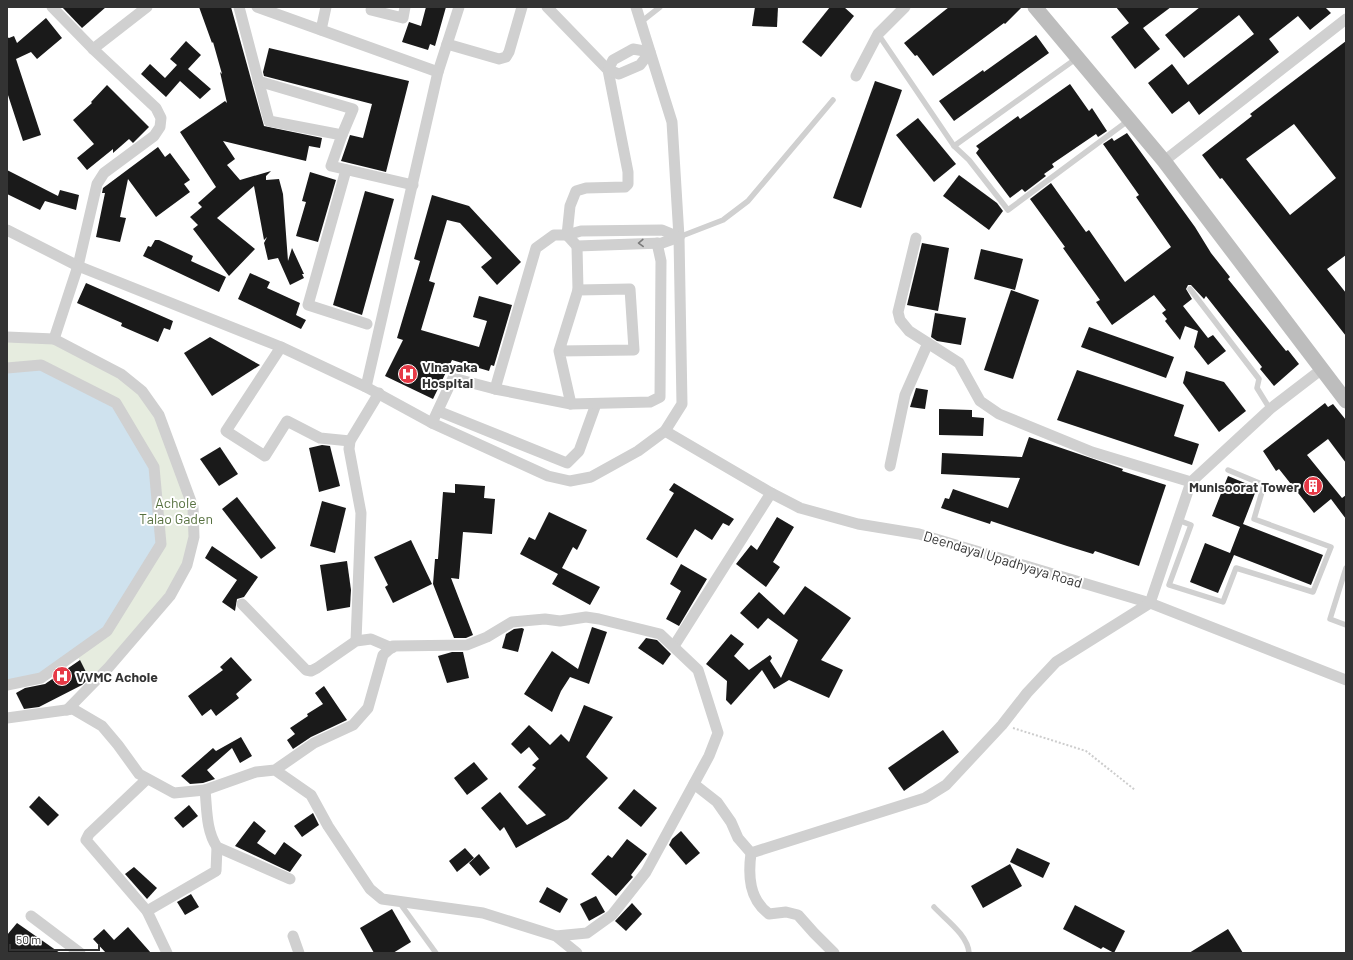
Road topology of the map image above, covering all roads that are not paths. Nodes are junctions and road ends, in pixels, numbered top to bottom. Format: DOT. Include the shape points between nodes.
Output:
graph roads {
  1 [pos="52,7"];
  2 [pos="147,7"];
  3 [pos="239,7"];
  4 [pos="258,7"];
  5 [pos="326,7"];
  6 [pos="372,7"];
  7 [pos="405,7"];
  8 [pos="459,7"];
  9 [pos="522,7"];
  10 [pos="547,7"];
  11 [pos="636,7"];
  12 [pos="660,7"];
  13 [pos="906,7"];
  14 [pos="1035,7"];
  15 [pos="1346,19"];
  16 [pos="641,22"];
  17 [pos="321,30"];
  18 [pos="878,34"];
  19 [pos="447,44"];
  20 [pos="93,49"];
  21 [pos="650,52"];
  22 [pos="1077,58"];
  23 [pos="608,70"];
  24 [pos="438,72"];
  25 [pos="856,76"];
  26 [pos="258,81"];
  27 [pos="833,100"];
  28 [pos="1130,120"];
  29 [pos="342,135"];
  30 [pos="954,146"];
  31 [pos="1164,161"];
  32 [pos="346,170"];
  33 [pos="413,185"];
  34 [pos="7,230"];
  35 [pos="567,235"];
  36 [pos="679,237"];
  37 [pos="916,238"];
  38 [pos="657,243"];
  39 [pos="577,246"];
  40 [pos="78,266"];
  41 [pos="1190,289"];
  42 [pos="578,290"];
  43 [pos="367,324"];
  44 [pos="7,337"];
  45 [pos="54,339"];
  46 [pos="928,343"];
  47 [pos="281,347"];
  48 [pos="559,351"];
  49 [pos="7,368"];
  50 [pos="1322,369"];
  51 [pos="366,387"];
  52 [pos="495,389"];
  53 [pos="379,393"];
  54 [pos="1346,401"];
  55 [pos="571,404"];
  56 [pos="596,404"];
  57 [pos="1270,409"];
  58 [pos="438,411"];
  59 [pos="432,424"];
  60 [pos="665,431"];
  61 [pos="350,441"];
  62 [pos="890,466"];
  63 [pos="1228,470"];
  64 [pos="1191,482"];
  65 [pos="771,494"];
  66 [pos="1178,520"];
  67 [pos="1346,568"];
  68 [pos="1150,603"];
  69 [pos="242,604"];
  70 [pos="1346,625"];
  71 [pos="356,641"];
  72 [pos="674,646"];
  73 [pos="392,648"];
  74 [pos="1346,680"];
  75 [pos="7,685"];
  76 [pos="67,710"];
  77 [pos="7,718"];
  78 [pos="275,770"];
  79 [pos="147,779"];
  80 [pos="694,784"];
  81 [pos="205,790"];
  82 [pos="217,847"];
  83 [pos="751,853"];
  84 [pos="290,878"];
  85 [pos="398,901"];
  86 [pos="934,907"];
  87 [pos="147,911"];
  88 [pos="31,916"];
  89 [pos="293,936"];
  90 [pos="556,936"];
  91 [pos="80,953"];
  92 [pos="167,953"];
  93 [pos="299,953"];
  94 [pos="436,953"];
  95 [pos="577,953"];
  96 [pos="834,953"];
  97 [pos="969,953"];
  1 -- 20 [label="street"];
  2 -- 20 [label="street"];
  3 -- 26 [label="street"];
  4 -- 17 [label="street"];
  5 -- 17 [label="street"];
  6 -- 7 [label="street" via="371,10 403,18"];
  8 -- 19 [label="street"];
  9 -- 19 [label="street" via="506,57 500,59"];
  10 -- 23 [label="street"];
  11 -- 16 [label="street"];
  12 -- 16 [label="lane"];
  13 -- 18 [label="street"];
  14 -- 22 [label="street"];
  15 -- 31 [label="street"];
  16 -- 21 [label="street"];
  17 -- 24 [label="street"];
  18 -- 25 [label="street"];
  18 -- 30 [label="lane"];
  19 -- 24 [label="street"];
  20 -- 40 [label="street" via="156,108 161,118 160,127 154,136 104,174 97,184"];
  21 -- 23 [label="street" via="640,65 618,74"];
  21 -- 23 [label="street" via="633,49 613,60"];
  21 -- 36 [label="street" via="672,122"];
  22 -- 28 [label="street"];
  22 -- 30 [label="lane"];
  23 -- 35 [label="street" via="628,172 628,184 625,187 586,188 576,192 570,206"];
  24 -- 33 [label="street"];
  26 -- 29 [label="street" via="269,120"];
  26 -- 29 [label="street" via="353,109"];
  27 -- 36 [label="lane" via="748,201 723,220"];
  28 -- 30 [label="lane" via="1008,210"];
  28 -- 31 [label="street"];
  29 -- 32 [label="street" via="331,166"];
  31 -- 50 [label="street"];
  32 -- 33 [label="street"];
  32 -- 43 [label="street" via="308,305"];
  33 -- 51 [label="street"];
  34 -- 40 [label="street"];
  35 -- 36 [label="street" via="581,231 662,230"];
  35 -- 39 [label="street"];
  35 -- 52 [label="street" via="554,235 536,248"];
  36 -- 38 [label="street"];
  36 -- 60 [label="street" via="682,404"];
  37 -- 46 [label="street" via="898,312 900,320 909,331"];
  38 -- 39 [label="street, one-way"];
  38 -- 56 [label="street" via="661,261 660,397 650,402"];
  39 -- 42 [label="street"];
  40 -- 45 [label="street"];
  40 -- 47 [label="street"];
  41 -- 57 [label="lane" via="1259,379 1258,388"];
  42 -- 48 [label="street"];
  42 -- 48 [label="street" via="630,289 634,350"];
  44 -- 45 [label="street"];
  45 -- 76 [label="street" via="121,374 142,391 159,415 193,506 194,537 187,565 170,596 147,625"];
  46 -- 62 [label="street" via="904,395"];
  46 -- 64 [label="street" via="959,363 980,400 999,414 1092,452"];
  47 -- 51 [label="street"];
  47 -- 61 [label="street" via="226,432 265,456 288,421 320,438"];
  48 -- 55 [label="street"];
  49 -- 75 [label="street" via="41,365 116,402 154,467 161,544 107,631 41,678"];
  50 -- 54 [label="street"];
  50 -- 57 [label="street"];
  51 -- 53 [label="street"];
  52 -- 55 [label="street"];
  52 -- 58 [label="street" via="453,378"];
  53 -- 59 [label="street"];
  53 -- 61 [label="street"];
  55 -- 56 [label="street"];
  56 -- 58 [label="street" via="579,451 567,463"];
  57 -- 64 [label="street"];
  58 -- 59 [label="street"];
  59 -- 60 [label="street" via="548,476 570,481 591,477"];
  60 -- 65 [label="street, Deendayal Upadhyaya Road"];
  61 -- 71 [label="street" via="349,448 361,513"];
  63 -- 66 [label="lane" via="1264,485 1254,519 1331,548 1313,592 1236,568 1223,602 1169,585 1191,525"];
  64 -- 66 [label="street"];
  65 -- 68 [label="street, Deendayal Upadhyaya Road" via="800,508 858,524 919,534"];
  65 -- 72 [label="street"];
  66 -- 68 [label="street"];
  67 -- 70 [label="lane" via="1330,619"];
  68 -- 74 [label="street, Deendayal Upadhyaya Road"];
  68 -- 83 [label="street" via="1056,662 946,785 925,798"];
  69 -- 71 [label="street" via="306,670 317,668"];
  71 -- 73 [label="street" via="371,639"];
  72 -- 73 [label="street" via="660,634 586,617 560,621 545,619 512,622 467,645"];
  72 -- 80 [label="street" via="698,670 718,733"];
  73 -- 78 [label="street" via="383,655 368,708 353,725 314,743"];
  76 -- 77 [label="street"];
  76 -- 79 [label="street" via="73,709 102,726 139,774"];
  78 -- 81 [label="street" via="256,772"];
  78 -- 85 [label="street" via="311,795 328,826 370,889 382,899"];
  79 -- 81 [label="street" via="174,793"];
  79 -- 87 [label="street" via="89,834 86,840"];
  80 -- 83 [label="street" via="717,802 731,822 738,838"];
  80 -- 90 [label="street" via="646,872 612,915 587,933"];
  81 -- 82 [label="street" via="209,831"];
  82 -- 84 [label="street"];
  82 -- 87 [label="street" via="216,871"];
  83 -- 96 [label="street" via="748,874 761,908 769,914 786,912 798,915"];
  85 -- 90 [label="street" via="483,913"];
  85 -- 94 [label="lane"];
  86 -- 97 [label="lane" via="964,939 969,946"];
  87 -- 92 [label="street"];
  88 -- 91 [label="street"];
  89 -- 93 [label="street"];
  90 -- 95 [label="street"];
}
